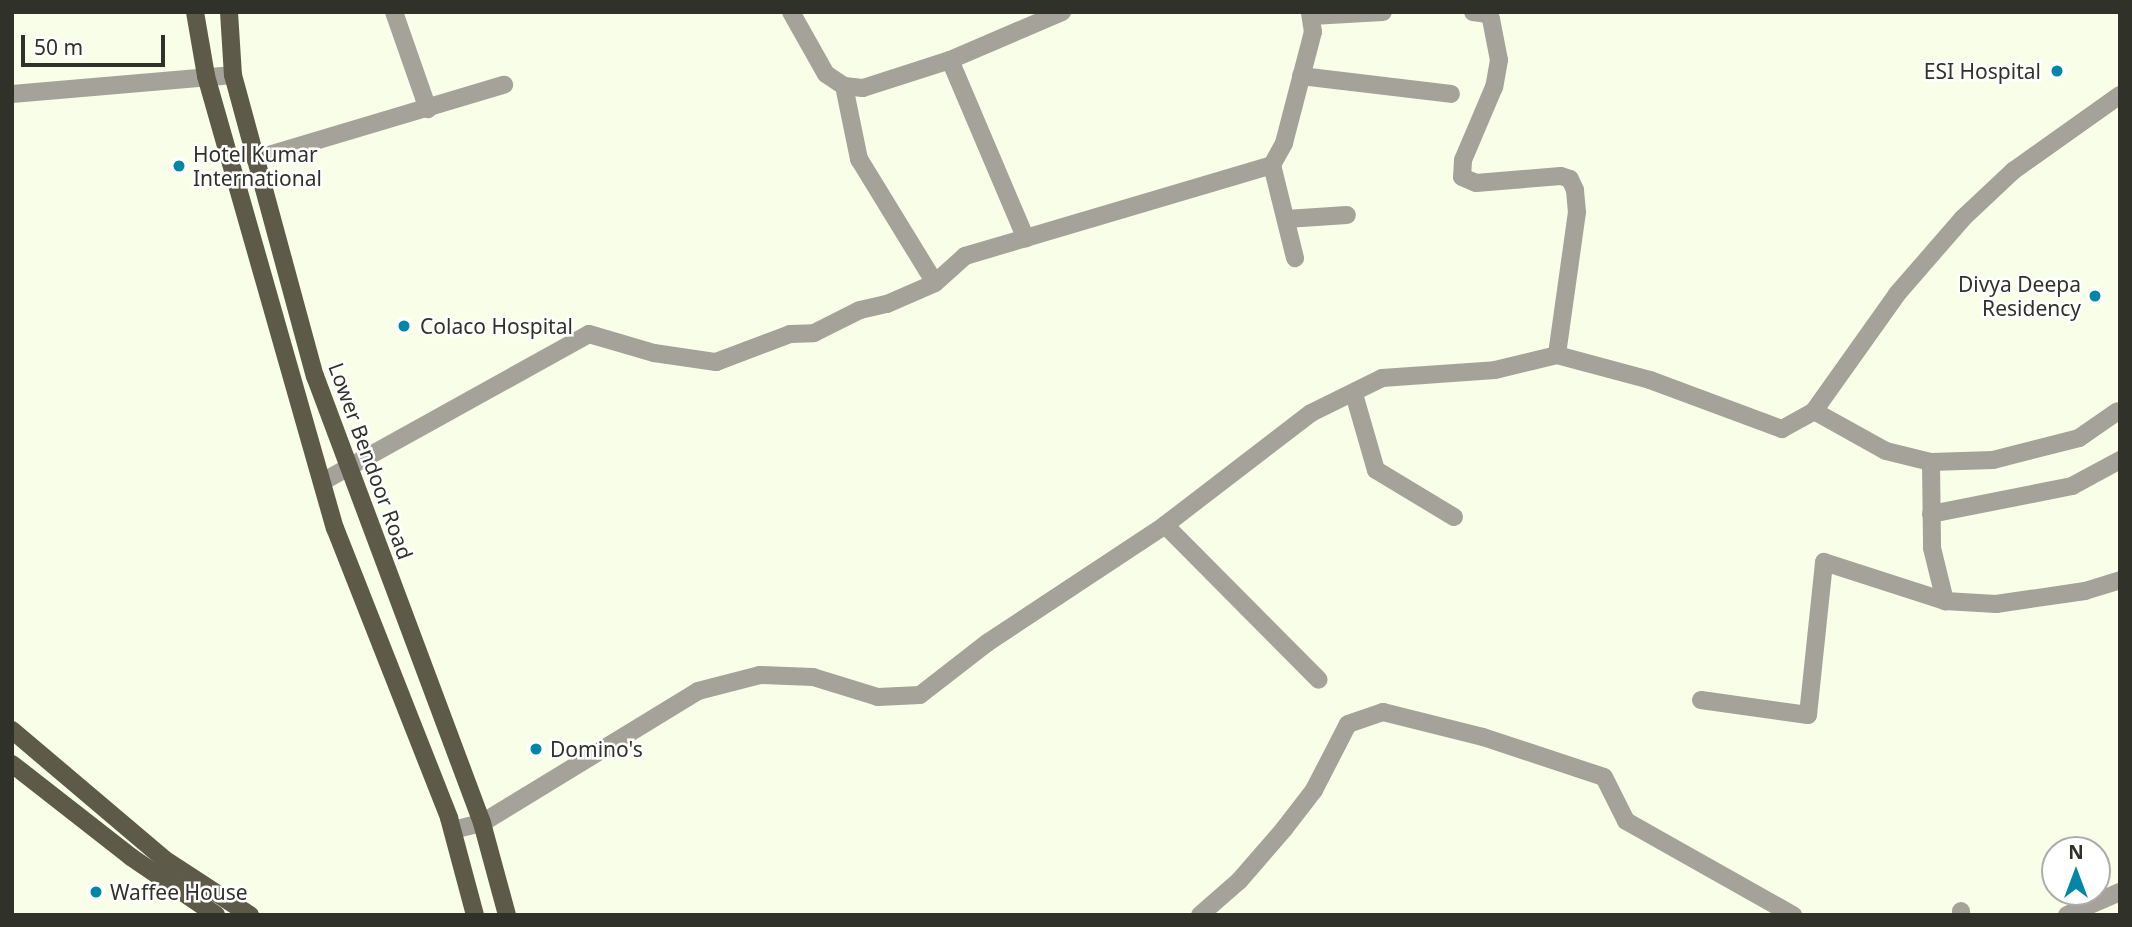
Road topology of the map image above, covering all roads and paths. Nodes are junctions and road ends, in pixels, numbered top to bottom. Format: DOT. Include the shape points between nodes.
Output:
graph roads {
  1 [pos="195,12"];
  2 [pos="229,12"];
  3 [pos="394,12"];
  4 [pos="791,12"];
  5 [pos="1062,12"];
  6 [pos="1383,12"];
  7 [pos="1473,12"];
  8 [pos="1311,14"];
  9 [pos="950,60"];
  10 [pos="233,75"];
  11 [pos="206,76"];
  12 [pos="1301,76"];
  13 [pos="504,85"];
  14 [pos="844,86"];
  15 [pos="12,94"];
  16 [pos="1451,94"];
  17 [pos="2120,95"];
  18 [pos="428,109"];
  19 [pos="255,159"];
  20 [pos="1272,165"];
  21 [pos="1347,215"];
  22 [pos="1286,219"];
  23 [pos="1026,239"];
  24 [pos="1295,258"];
  25 [pos="935,283"];
  26 [pos="1557,355"];
  27 [pos="1354,394"];
  28 [pos="1814,411"];
  29 [pos="2118,411"];
  30 [pos="2120,460"];
  31 [pos="1931,462"];
  32 [pos="349,469"];
  33 [pos="322,482"];
  34 [pos="1931,514"];
  35 [pos="1454,517"];
  36 [pos="1165,525"];
  37 [pos="2120,580"];
  38 [pos="1945,601"];
  39 [pos="1320,680"];
  40 [pos="1702,700"];
  41 [pos="12,730"];
  42 [pos="12,764"];
  43 [pos="482,823"];
  44 [pos="453,830"];
  45 [pos="2120,892"];
  46 [pos="216,915"];
  47 [pos="250,915"];
  48 [pos="475,915"];
  49 [pos="507,915"];
  50 [pos="1200,915"];
  51 [pos="1793,915"];
  52 [pos="2067,915"];
  1 -- 11 [label="main road"];
  2 -- 10 [label="main road, Lower Bendoor Road"];
  3 -- 18 [label="street"];
  4 -- 14 [label="street" via="826,74"];
  5 -- 9 [label="street"];
  6 -- 8 [label="street"];
  7 -- 26 [label="street" via="1488,14 1491,19 1499,60 1494,87 1463,160 1462,177 1476,183 1561,176 1570,179 1575,190 1577,212"];
  8 -- 12 [label="street" via="1313,32"];
  9 -- 14 [label="street" via="863,88"];
  9 -- 23 [label="street"];
  10 -- 11 [label="street"];
  10 -- 19 [label="main road, Lower Bendoor Road"];
  11 -- 15 [label="street"];
  11 -- 33 [label="main road"];
  12 -- 16 [label="street"];
  12 -- 20 [label="street" via="1284,143"];
  13 -- 18 [label="street"];
  14 -- 25 [label="street" via="859,159"];
  17 -- 28 [label="street" via="2013,171 1963,218 1897,294"];
  18 -- 19 [label="street"];
  19 -- 32 [label="main road, Lower Bendoor Road" via="315,376"];
  20 -- 22 [label="street"];
  20 -- 23 [label="street"];
  21 -- 22 [label="street"];
  22 -- 24 [label="street"];
  23 -- 25 [label="street" via="965,256"];
  25 -- 32 [label="street" via="887,304 860,310 814,333 790,334 716,362 653,353 589,334"];
  26 -- 27 [label="street" via="1495,370 1382,378"];
  26 -- 28 [label="street" via="1650,380 1782,429"];
  27 -- 35 [label="street" via="1376,470"];
  27 -- 36 [label="street" via="1311,413"];
  28 -- 31 [label="street" via="1886,451"];
  29 -- 31 [label="street" via="2079,438 1993,460"];
  30 -- 34 [label="street" via="2071,486"];
  31 -- 34 [label="street"];
  32 -- 33 [label="street"];
  32 -- 43 [label="main road, Lower Bendoor Road"];
  33 -- 44 [label="main road" via="335,528"];
  34 -- 38 [label="street"];
  36 -- 39 [label="street"];
  36 -- 43 [label="street" via="987,643 920,695 878,697 813,677 760,675 698,691"];
  37 -- 38 [label="street" via="2085,591 1996,604"];
  38 -- 40 [label="street" via="1825,562 1808,715"];
  41 -- 47 [label="main road" via="164,859"];
  42 -- 46 [label="main road" via="131,857"];
  43 -- 44 [label="street"];
  43 -- 49 [label="main road, Lower Bendoor Road"];
  44 -- 48 [label="main road"];
  45 -- 52 [label="street"];
  50 -- 51 [label="street" via="1239,881 1284,829 1314,790 1348,724 1383,712 1483,737 1604,777 1626,821"];
}
